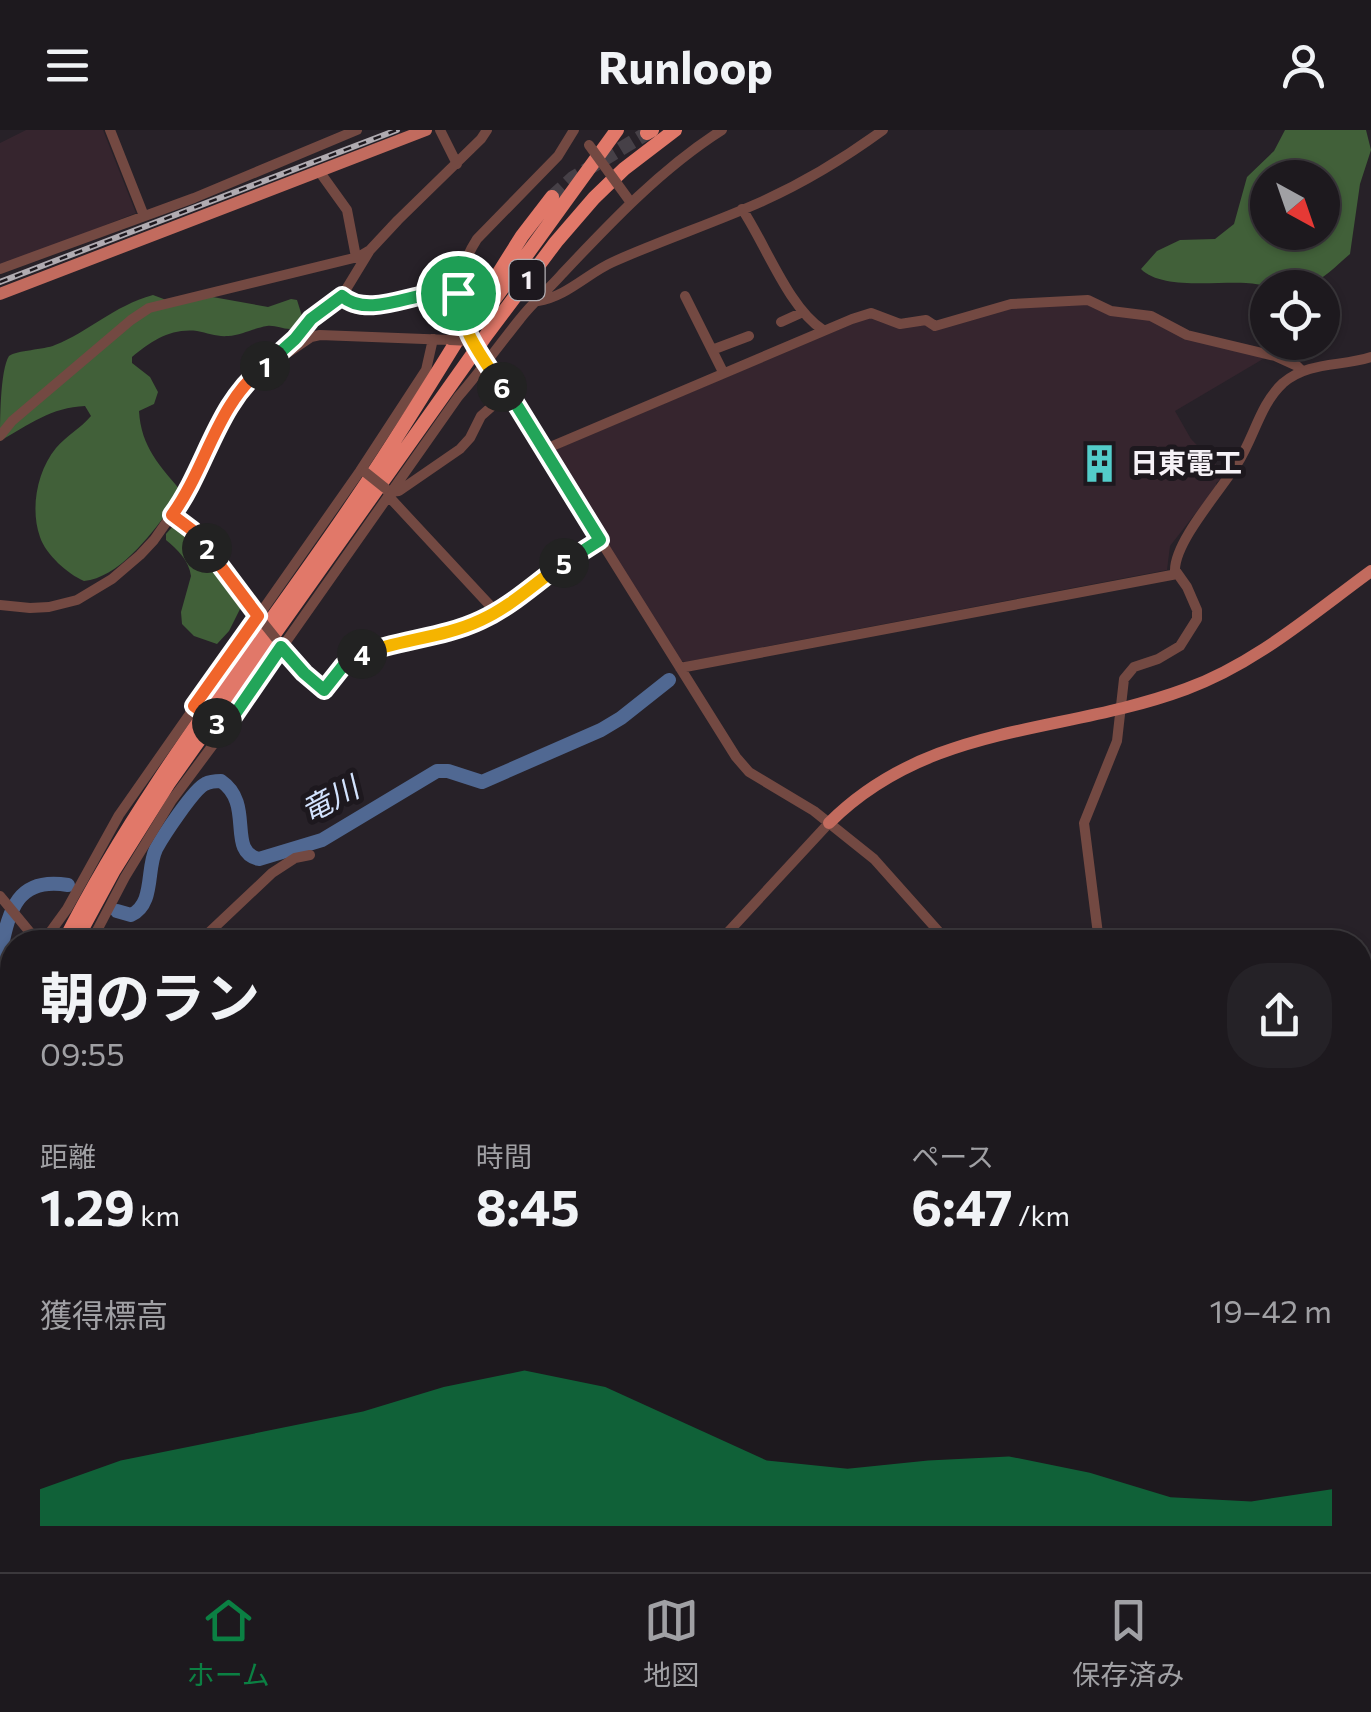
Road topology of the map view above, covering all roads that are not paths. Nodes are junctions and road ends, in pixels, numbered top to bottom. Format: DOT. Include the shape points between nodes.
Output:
graph roads {
  1 [pos="110,130"];
  2 [pos="358,130"];
  3 [pos="426,130"];
  4 [pos="440,130"];
  5 [pos="487,130"];
  6 [pos="574,130"];
  7 [pos="618,130"];
  8 [pos="675,130"];
  9 [pos="722,130"];
  10 [pos="883,130"];
  11 [pos="589,145"];
  12 [pos="457,164"];
  13 [pos="319,171"];
  14 [pos="552,197"];
  15 [pos="630,202"];
  16 [pos="742,209"];
  17 [pos="144,216"];
  18 [pos="370,250"];
  19 [pos="356,257"];
  20 [pos="518,267"];
  21 [pos="0,269"];
  22 [pos="458,293"];
  23 [pos="0,294"];
  24 [pos="342,296"];
  25 [pos="685,296"];
  26 [pos="537,302"];
  27 [pos="803,312"];
  28 [pos="782,322"];
  29 [pos="823,330"];
  30 [pos="749,336"];
  31 [pos="433,339"];
  32 [pos="471,341"];
  33 [pos="712,350"];
  34 [pos="1371,357"];
  35 [pos="484,361"];
  36 [pos="264,366"];
  37 [pos="1302,370"];
  38 [pos="724,372"];
  39 [pos="507,393"];
  40 [pos="0,436"];
  41 [pos="543,450"];
  42 [pos="402,451"];
  43 [pos="362,471"];
  44 [pos="387,490"];
  45 [pos="361,492"];
  46 [pos="172,515"];
  47 [pos="600,540"];
  48 [pos="1371,571"];
  49 [pos="1177,574"];
  50 [pos="0,605"];
  51 [pos="498,612"];
  52 [pos="260,618"];
  53 [pos="279,644"];
  54 [pos="680,668"];
  55 [pos="196,708"];
  56 [pos="1120,708"];
  57 [pos="222,727"];
  58 [pos="829,823"];
  59 [pos="310,855"];
  60 [pos="2,899"];
  61 [pos="28,930"];
  62 [pos="50,930"];
  63 [pos="70,930"];
  64 [pos="82,930"];
  65 [pos="97,930"];
  66 [pos="212,930"];
  67 [pos="730,930"];
  68 [pos="937,930"];
  69 [pos="1098,930"];
  1 -- 17 [label="street"];
  2 -- 17 [label="street"];
  3 -- 13 [label="main road"];
  4 -- 12 [label="street"];
  5 -- 12 [label="street"];
  6 -- 22 [label="street" via="558,156 478,239"];
  7 -- 20 [label="highway, 1"];
  8 -- 42 [label="highway, 1" via="608,183 563,234"];
  9 -- 15 [label="street"];
  10 -- 16 [label="street" via="804,181"];
  11 -- 15 [label="street, bridge"];
  12 -- 18 [label="street"];
  13 -- 19 [label="street" via="348,210"];
  13 -- 23 [label="main road"];
  14 -- 45 [label="highway, 1"];
  15 -- 26 [label="street"];
  16 -- 26 [label="street"];
  16 -- 27 [label="street"];
  17 -- 21 [label="street"];
  18 -- 19 [label="street"];
  18 -- 24 [label="street"];
  19 -- 40 [label="street" via="144,310"];
  20 -- 42 [label="highway, 1"];
  20 -- 45 [label="highway, 1"];
  22 -- 24 [label="street" via="389,304"];
  22 -- 32 [label="street, bridge"];
  24 -- 36 [label="street"];
  25 -- 33 [label="street"];
  26 -- 35 [label="street"];
  27 -- 28 [label="street"];
  27 -- 29 [label="street"];
  29 -- 37 [label="street" via="871,313 900,324 926,320 936,326 1011,304 1088,300"];
  29 -- 38 [label="street"];
  30 -- 33 [label="street"];
  31 -- 32 [label="street, bridge"];
  31 -- 36 [label="street" via="320,334"];
  31 -- 43 [label="street" via="426,370"];
  32 -- 35 [label="street, bridge"];
  33 -- 38 [label="street"];
  34 -- 37 [label="street"];
  35 -- 39 [label="street"];
  35 -- 44 [label="street"];
  36 -- 46 [label="street" via="232,401"];
  37 -- 49 [label="street" via="1262,412 1238,463 1180,548"];
  38 -- 41 [label="street"];
  39 -- 41 [label="street"];
  39 -- 44 [label="street" via="481,416 460,449 399,491"];
  41 -- 47 [label="street"];
  42 -- 64 [label="highway, 1" via="149,813"];
  43 -- 44 [label="street, bridge"];
  43 -- 52 [label="street"];
  44 -- 51 [label="street"];
  44 -- 53 [label="street"];
  45 -- 63 [label="highway, 1" via="139,810"];
  46 -- 50 [label="street" via="140,556 78,600 50,607"];
  46 -- 52 [label="street" via="192,530"];
  47 -- 51 [label="street"];
  47 -- 54 [label="street"];
  48 -- 56 [label="main road" via="1232,669"];
  49 -- 54 [label="street"];
  49 -- 56 [label="street" via="1197,619 1173,652 1128,673"];
  51 -- 53 [label="street" via="359,655 324,690"];
  52 -- 53 [label="street, bridge"];
  52 -- 55 [label="street"];
  53 -- 57 [label="street"];
  54 -- 58 [label="street" via="743,766"];
  55 -- 57 [label="street, bridge"];
  55 -- 62 [label="street" via="119,816"];
  56 -- 58 [label="main road" via="920,760 884,778"];
  56 -- 69 [label="street" via="1116,741 1084,822"];
  57 -- 65 [label="street" via="145,842"];
  58 -- 67 [label="street"];
  58 -- 68 [label="street" via="874,859"];
  59 -- 66 [label="street" via="272,873"];
  60 -- 61 [label="street"];
}
